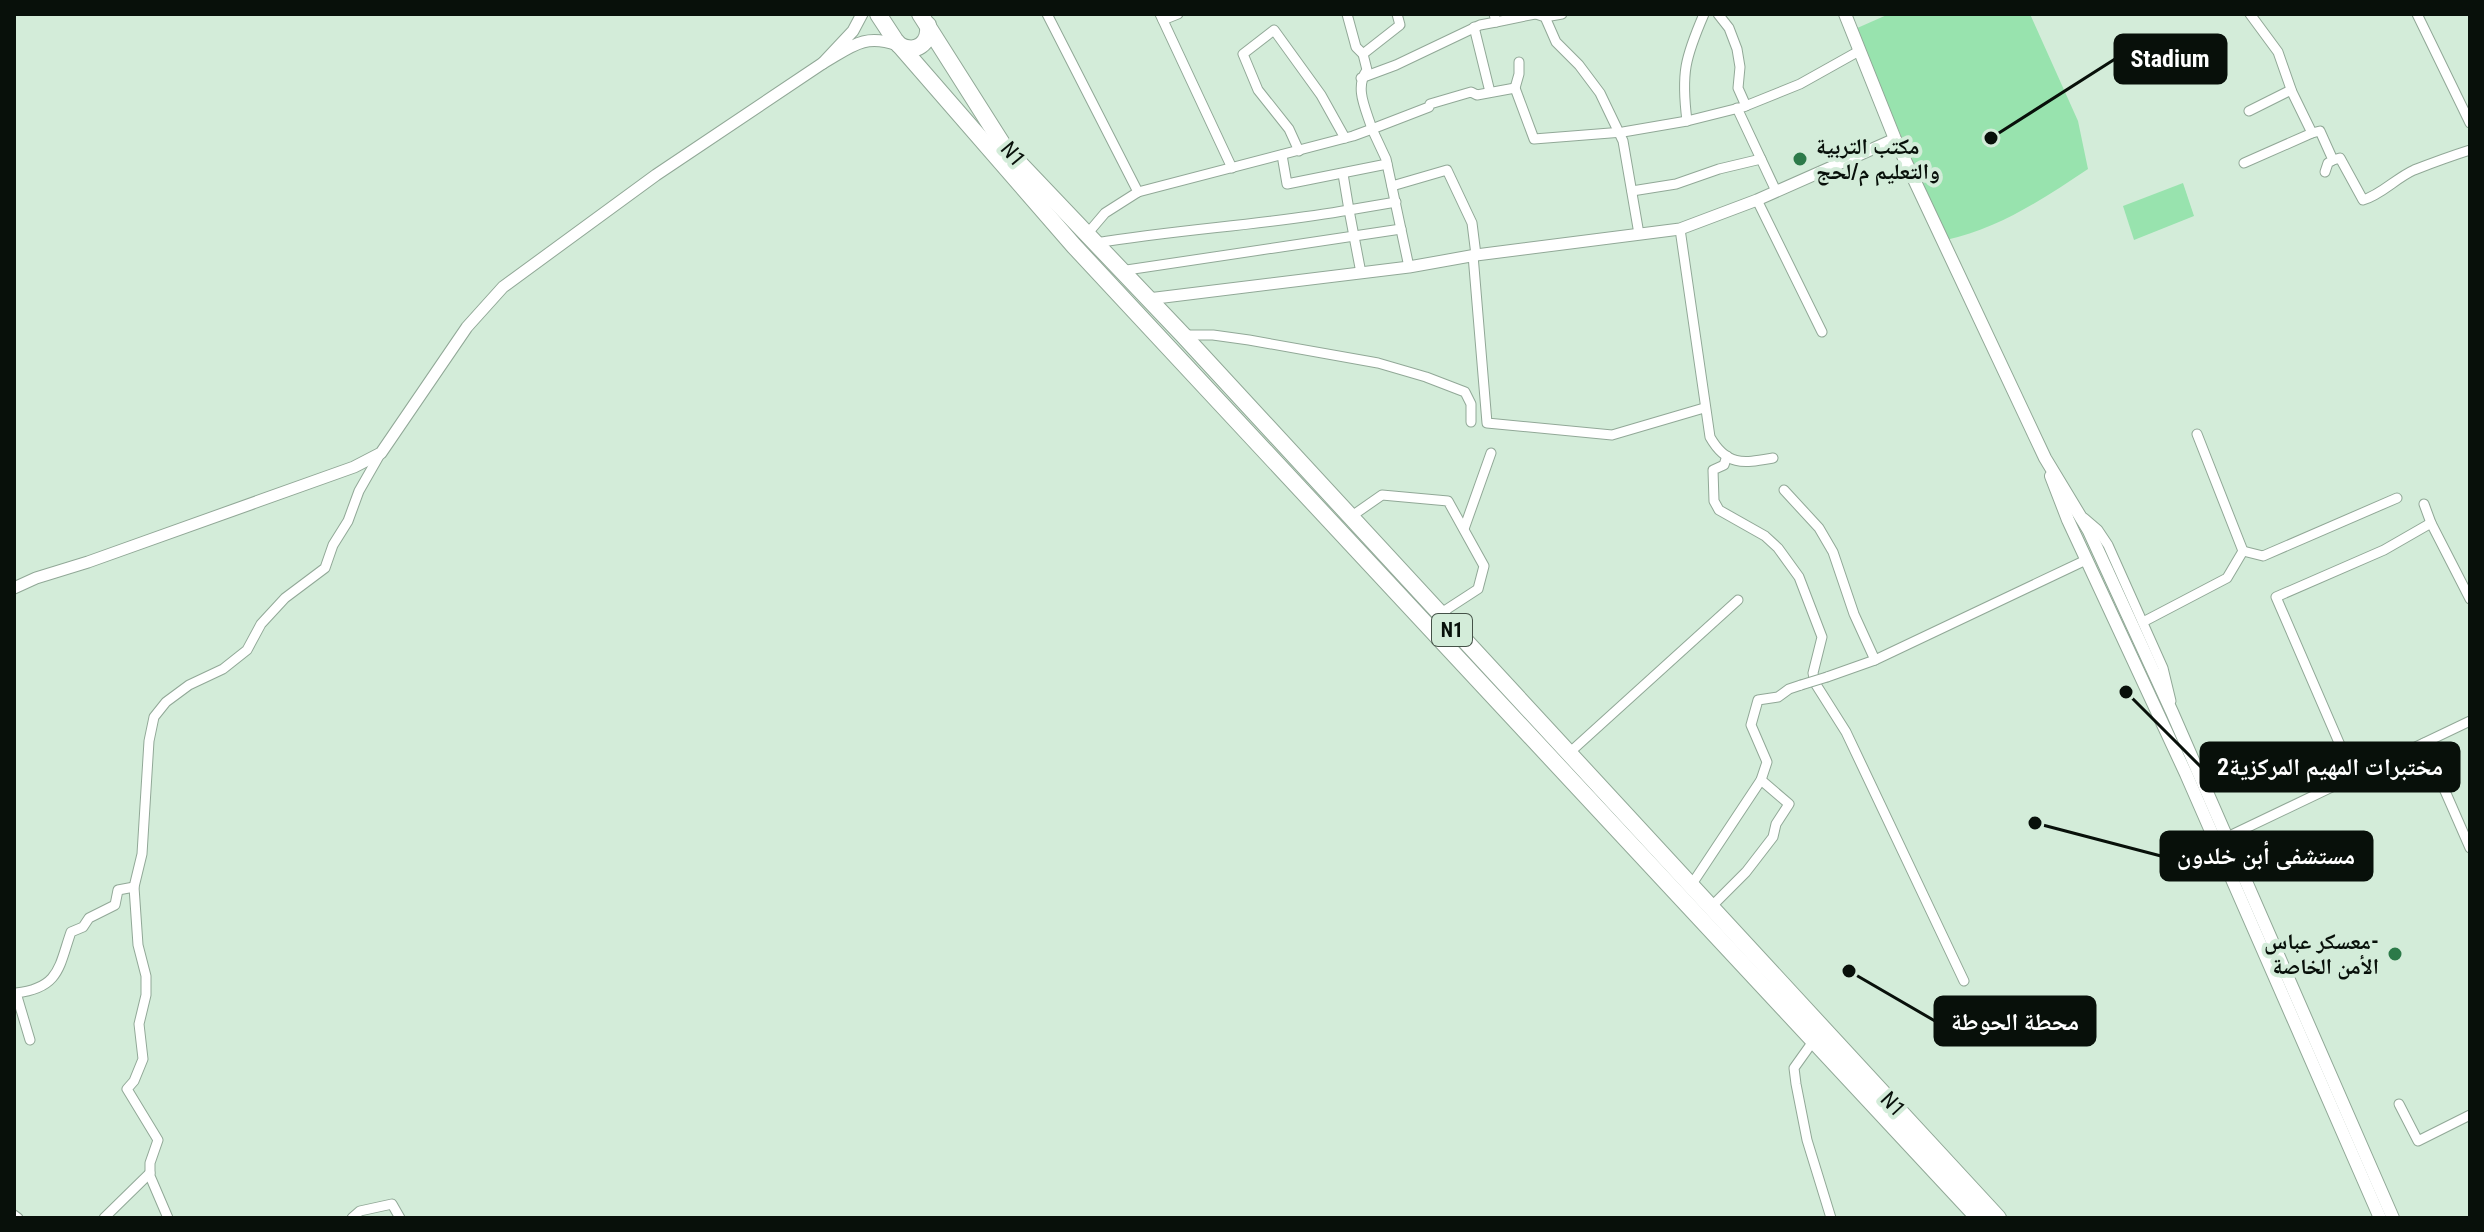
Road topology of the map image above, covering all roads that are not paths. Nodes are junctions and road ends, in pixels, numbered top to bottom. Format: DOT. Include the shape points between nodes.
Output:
graph roads {
  1 [pos="862,14"];
  2 [pos="878,14"];
  3 [pos="1047,14"];
  4 [pos="1178,14"];
  5 [pos="1347,14"];
  6 [pos="1397,14"];
  7 [pos="1562,14"];
  8 [pos="1704,14"];
  9 [pos="1718,14"];
  10 [pos="1845,14"];
  11 [pos="2250,14"];
  12 [pos="2417,14"];
  13 [pos="1543,15"];
  14 [pos="1162,17"];
  15 [pos="925,18"];
  16 [pos="1495,18"];
  17 [pos="1474,27"];
  18 [pos="899,45"];
  19 [pos="1859,51"];
  20 [pos="1363,54"];
  21 [pos="1519,62"];
  22 [pos="823,63"];
  23 [pos="1361,78"];
  24 [pos="1515,88"];
  25 [pos="2291,90"];
  26 [pos="1490,92"];
  27 [pos="1742,107"];
  28 [pos="2249,111"];
  29 [pos="1687,121"];
  30 [pos="2470,123"];
  31 [pos="1372,129"];
  32 [pos="1619,132"];
  33 [pos="2312,133"];
  34 [pos="1345,138"];
  35 [pos="1895,139"];
  36 [pos="2470,150"];
  37 [pos="1299,151"];
  38 [pos="1282,155"];
  39 [pos="1761,159"];
  40 [pos="2333,160"];
  41 [pos="2244,163"];
  42 [pos="1387,164"];
  43 [pos="1232,168"];
  44 [pos="2325,172"];
  45 [pos="1343,174"];
  46 [pos="1392,186"];
  47 [pos="1632,191"];
  48 [pos="1776,191"];
  49 [pos="1138,192"];
  50 [pos="1757,200"];
  51 [pos="1396,202"];
  52 [pos="1349,210"];
  53 [pos="1401,229"];
  54 [pos="1680,229"];
  55 [pos="1639,234"];
  56 [pos="1354,235"];
  57 [pos="1092,238"];
  58 [pos="1474,255"];
  59 [pos="1409,267"];
  60 [pos="1120,271"];
  61 [pos="1361,273"];
  62 [pos="1148,299"];
  63 [pos="1822,332"];
  64 [pos="1183,335"];
  65 [pos="1704,408"];
  66 [pos="1471,422"];
  67 [pos="2197,434"];
  68 [pos="381,453"];
  69 [pos="1491,453"];
  70 [pos="1727,456"];
  71 [pos="1773,458"];
  72 [pos="2045,458"];
  73 [pos="1784,490"];
  74 [pos="2397,498"];
  75 [pos="2424,504"];
  76 [pos="2078,512"];
  77 [pos="1349,518"];
  78 [pos="2431,523"];
  79 [pos="1464,529"];
  80 [pos="2243,551"];
  81 [pos="2086,560"];
  82 [pos="14,588"];
  83 [pos="2470,599"];
  84 [pos="1738,600"];
  85 [pos="1438,615"];
  86 [pos="2143,622"];
  87 [pos="1875,660"];
  88 [pos="2172,712"];
  89 [pos="2470,721"];
  90 [pos="2424,743"];
  91 [pos="1568,754"];
  92 [pos="2353,775"];
  93 [pos="1761,780"];
  94 [pos="2221,839"];
  95 [pos="2470,848"];
  96 [pos="134,887"];
  97 [pos="1690,887"];
  98 [pos="1710,908"];
  99 [pos="1964,981"];
  100 [pos="30,1040"];
  101 [pos="1814,1040"];
  102 [pos="2399,1104"];
  103 [pos="2470,1115"];
  104 [pos="150,1173"];
  105 [pos="104,1218"];
  106 [pos="168,1218"];
  107 [pos="352,1218"];
  108 [pos="400,1218"];
  109 [pos="1831,1218"];
  110 [pos="1979,1218"];
  111 [pos="1998,1218"];
  112 [pos="2380,1218"];
  113 [pos="2393,1218"];
  1 -- 22 [label="street"];
  2 -- 18 [label="highway, N1"];
  3 -- 49 [label="street"];
  4 -- 14 [label="street"];
  5 -- 20 [label="street"];
  6 -- 20 [label="street" via="1400,25"];
  7 -- 13 [label="street"];
  8 -- 29 [label="street" via="1688,51 1682,84"];
  9 -- 27 [label="street" via="1737,49"];
  10 -- 19 [label="main road"];
  11 -- 25 [label="street" via="2278,52"];
  12 -- 30 [label="street"];
  13 -- 16 [label="street"];
  13 -- 32 [label="street" via="1556,42 1600,93"];
  14 -- 43 [label="street"];
  15 -- 18 [label="highway" via="928,38 919,47"];
  15 -- 57 [label="highway, N1 / N1" via="1005,148"];
  16 -- 17 [label="street"];
  17 -- 23 [label="street"];
  17 -- 26 [label="street"];
  18 -- 22 [label="street" via="861,40"];
  18 -- 101 [label="highway, N1" via="1074,246"];
  19 -- 27 [label="street" via="1800,84"];
  19 -- 35 [label="main road"];
  20 -- 23 [label="street" via="1367,70"];
  21 -- 24 [label="street"];
  22 -- 68 [label="street" via="656,175 503,287 467,327"];
  23 -- 31 [label="street"];
  24 -- 26 [label="street"];
  24 -- 32 [label="street" via="1534,139"];
  25 -- 28 [label="street"];
  25 -- 33 [label="street"];
  26 -- 31 [label="street" via="1430,104"];
  27 -- 29 [label="street"];
  27 -- 39 [label="street"];
  29 -- 32 [label="street"];
  31 -- 34 [label="street"];
  31 -- 42 [label="street"];
  32 -- 47 [label="street"];
  33 -- 40 [label="street" via="2320,131"];
  33 -- 41 [label="street"];
  34 -- 37 [label="street"];
  34 -- 37 [label="street" via="1274,30 1243,54 1258,90"];
  35 -- 48 [label="street"];
  35 -- 72 [label="main road"];
  36 -- 40 [label="street" via="2413,171 2363,200 2340,158"];
  37 -- 38 [label="street"];
  38 -- 43 [label="street"];
  38 -- 45 [label="street" via="1287,184"];
  39 -- 47 [label="street"];
  39 -- 48 [label="street"];
  40 -- 44 [label="street"];
  42 -- 45 [label="street"];
  42 -- 46 [label="street"];
  43 -- 49 [label="street"];
  45 -- 52 [label="street"];
  46 -- 51 [label="street"];
  46 -- 58 [label="street" via="1447,170 1472,223"];
  47 -- 55 [label="street"];
  48 -- 50 [label="street"];
  49 -- 57 [label="street" via="1105,213"];
  50 -- 54 [label="street"];
  50 -- 63 [label="street"];
  51 -- 52 [label="street"];
  51 -- 53 [label="street"];
  52 -- 56 [label="street"];
  52 -- 57 [label="street"];
  53 -- 56 [label="street"];
  53 -- 59 [label="street"];
  54 -- 55 [label="street"];
  54 -- 65 [label="street"];
  55 -- 58 [label="street"];
  56 -- 60 [label="street"];
  56 -- 61 [label="street"];
  57 -- 60 [label="highway, N1 / N1"];
  58 -- 59 [label="street"];
  58 -- 65 [label="street" via="1487,423 1612,435"];
  59 -- 61 [label="street"];
  60 -- 62 [label="highway, N1 / N1"];
  61 -- 62 [label="street"];
  62 -- 64 [label="highway, N1 / N1"];
  64 -- 66 [label="street" via="1249,340 1426,377 1465,392"];
  64 -- 77 [label="highway, N1 / N1"];
  65 -- 70 [label="street" via="1712,441"];
  67 -- 80 [label="street"];
  68 -- 82 [label="street"];
  68 -- 96 [label="street" via="325,568 285,598 261,624 247,650 189,685 154,717 142,854"];
  69 -- 79 [label="street"];
  70 -- 71 [label="street" via="1742,463"];
  70 -- 99 [label="street" via="1724,465 1713,470 1715,505 1765,536 1799,577 1822,637 1815,683 1846,732"];
  72 -- 76 [label="main road"];
  72 -- 81 [label="main road"];
  73 -- 87 [label="street" via="1833,552"];
  74 -- 80 [label="street" via="2263,556"];
  75 -- 78 [label="street"];
  76 -- 86 [label="street" via="2105,540"];
  76 -- 88 [label="main road"];
  77 -- 79 [label="street" via="1382,495 1448,501"];
  77 -- 85 [label="highway, N1 / N1"];
  78 -- 83 [label="street"];
  78 -- 92 [label="street" via="2384,550 2276,597"];
  79 -- 85 [label="street" via="1484,566 1478,589"];
  80 -- 86 [label="street" via="2227,578"];
  81 -- 87 [label="street"];
  81 -- 94 [label="main road"];
  84 -- 91 [label="street"];
  85 -- 91 [label="highway, N1 / N1"];
  86 -- 88 [label="street" via="2166,676"];
  87 -- 93 [label="street, bridge" via="1758,700 1751,725 1767,762"];
  88 -- 94 [label="main road"];
  89 -- 90 [label="street"];
  90 -- 92 [label="street"];
  90 -- 95 [label="street"];
  91 -- 97 [label="highway, N1 / N1"];
  92 -- 94 [label="street"];
  93 -- 97 [label="street"];
  93 -- 98 [label="street" via="1789,804 1764,849"];
  94 -- 112 [label="main road"];
  94 -- 113 [label="main road"];
  96 -- 100 [label="street" via="118,890 115,905 71,932 62,967 47,984 16,993"];
  96 -- 104 [label="street" via="146,995 139,1024 143,1059 127,1089 158,1140"];
  97 -- 98 [label="highway, N1 / N1"];
  98 -- 111 [label="highway, N1 / N1"];
  101 -- 109 [label="street" via="1794,1068 1807,1140"];
  101 -- 110 [label="highway, N1"];
  102 -- 103 [label="street" via="2418,1141"];
  104 -- 105 [label="street"];
  104 -- 106 [label="street"];
  107 -- 108 [label="street" via="392,1204"];
}
